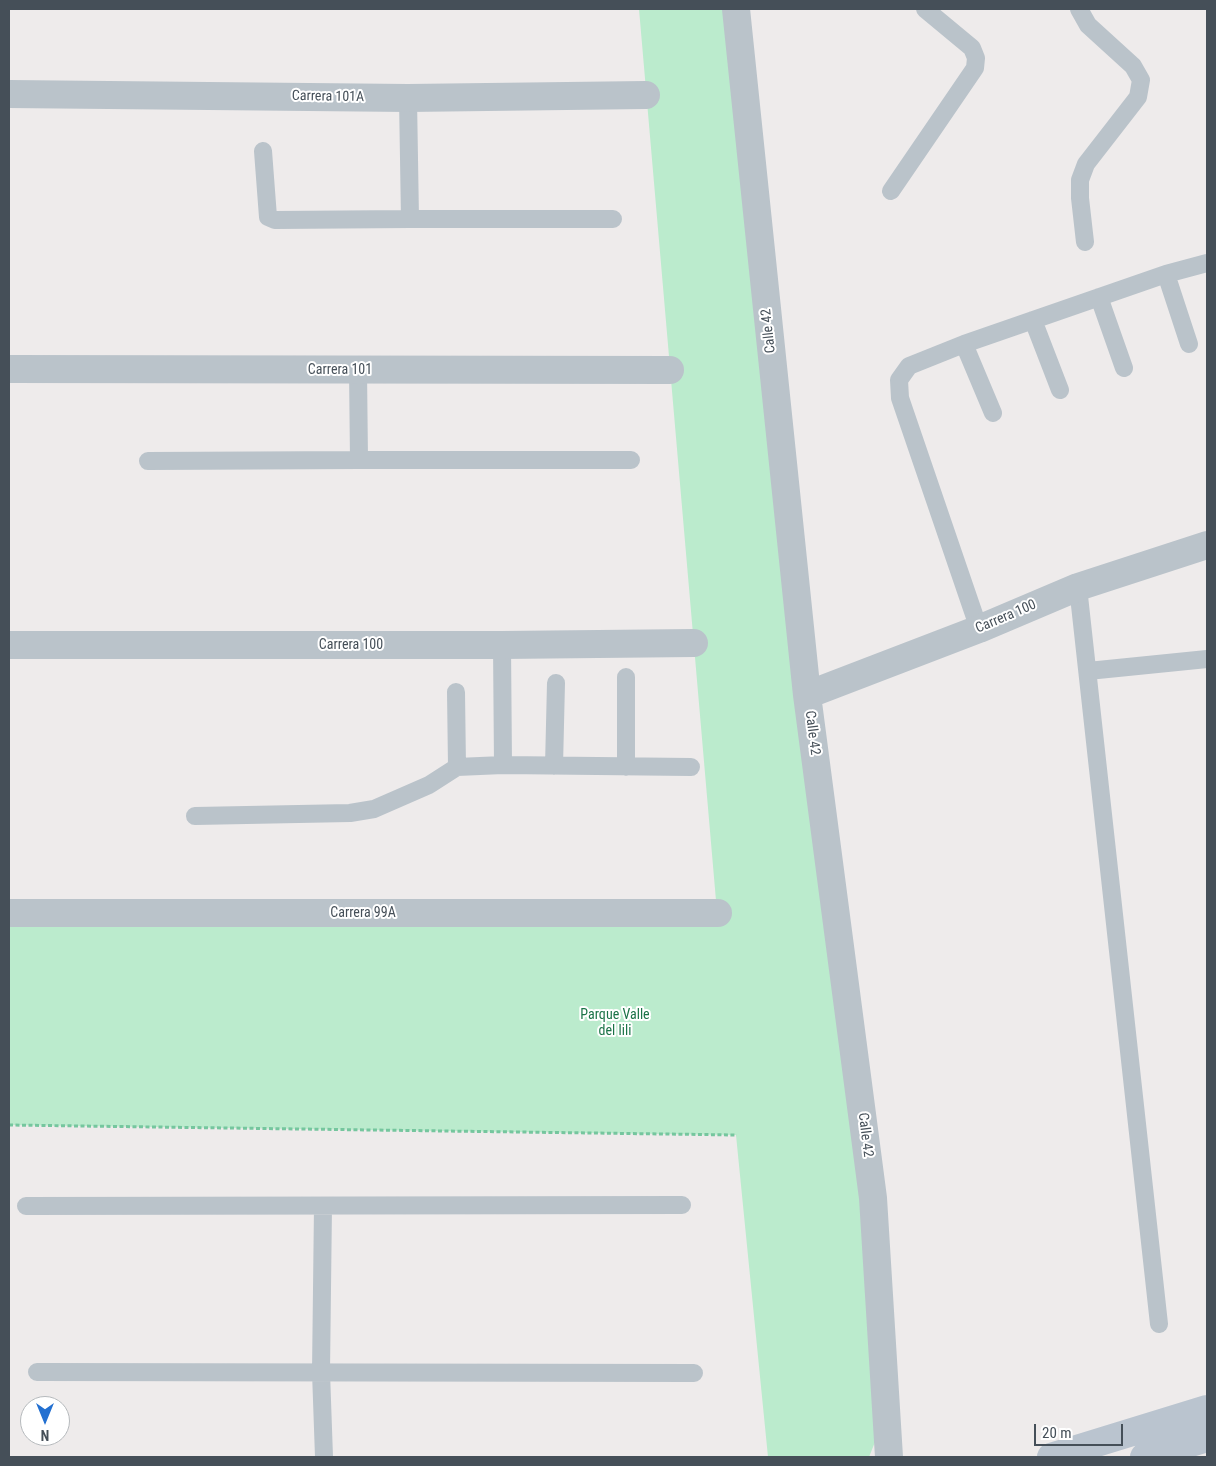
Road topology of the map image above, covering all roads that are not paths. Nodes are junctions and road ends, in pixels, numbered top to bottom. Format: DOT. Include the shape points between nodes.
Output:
graph roads {
  1 [pos="736,9"];
  2 [pos="924,9"];
  3 [pos="1079,9"];
  4 [pos="9,94"];
  5 [pos="646,95"];
  6 [pos="408,98"];
  7 [pos="263,150"];
  8 [pos="891,191"];
  9 [pos="410,219"];
  10 [pos="614,219"];
  11 [pos="1085,242"];
  12 [pos="1207,264"];
  13 [pos="1166,274"];
  14 [pos="1099,297"];
  15 [pos="1033,320"];
  16 [pos="964,344"];
  17 [pos="1189,344"];
  18 [pos="1124,368"];
  19 [pos="9,369"];
  20 [pos="358,370"];
  21 [pos="670,370"];
  22 [pos="1060,390"];
  23 [pos="993,413"];
  24 [pos="359,460"];
  25 [pos="631,460"];
  26 [pos="148,461"];
  27 [pos="1207,544"];
  28 [pos="1078,587"];
  29 [pos="979,629"];
  30 [pos="694,643"];
  31 [pos="9,645"];
  32 [pos="502,645"];
  33 [pos="1207,659"];
  34 [pos="1088,671"];
  35 [pos="626,677"];
  36 [pos="556,683"];
  37 [pos="456,692"];
  38 [pos="807,695"];
  39 [pos="504,765"];
  40 [pos="554,766"];
  41 [pos="457,767"];
  42 [pos="626,767"];
  43 [pos="692,767"];
  44 [pos="195,816"];
  45 [pos="718,912"];
  46 [pos="9,913"];
  47 [pos="682,1205"];
  48 [pos="26,1206"];
  49 [pos="323,1206"];
  50 [pos="1159,1324"];
  51 [pos="37,1372"];
  52 [pos="321,1372"];
  53 [pos="694,1373"];
  54 [pos="1207,1409"];
  55 [pos="1207,1438"];
  56 [pos="324,1457"];
  57 [pos="889,1457"];
  58 [pos="1051,1457"];
  59 [pos="1144,1457"];
  1 -- 38 [label="street, Calle 42"];
  2 -- 8 [label="lane" via="972,48 975,68"];
  3 -- 11 [label="lane" via="1088,26 1133,66 1141,80 1138,97 1086,164 1080,180"];
  4 -- 6 [label="street, Carrera 101A"];
  5 -- 6 [label="street, Carrera 101A"];
  6 -- 9 [label="lane"];
  7 -- 9 [label="lane" via="268,217 275,220"];
  9 -- 10 [label="lane"];
  12 -- 13 [label="lane"];
  13 -- 14 [label="lane"];
  13 -- 17 [label="lane"];
  14 -- 15 [label="lane"];
  14 -- 18 [label="lane"];
  15 -- 16 [label="lane"];
  15 -- 22 [label="lane"];
  16 -- 23 [label="lane"];
  16 -- 29 [label="lane" via="909,366 899,380 900,398"];
  19 -- 20 [label="street, Carrera 101"];
  20 -- 21 [label="street, Carrera 101"];
  20 -- 24 [label="lane"];
  24 -- 25 [label="lane"];
  24 -- 26 [label="lane"];
  27 -- 28 [label="street, Carrera 100"];
  28 -- 29 [label="street, Carrera 100"];
  28 -- 34 [label="lane"];
  29 -- 38 [label="street, Carrera 100"];
  30 -- 32 [label="street, Carrera 100"];
  31 -- 32 [label="street, Carrera 100"];
  32 -- 39 [label="lane"];
  33 -- 34 [label="lane"];
  34 -- 50 [label="lane"];
  35 -- 42 [label="lane"];
  36 -- 40 [label="lane"];
  37 -- 41 [label="lane"];
  38 -- 57 [label="street, Calle 42" via="873,1198"];
  39 -- 40 [label="lane"];
  39 -- 41 [label="lane"];
  40 -- 42 [label="lane"];
  41 -- 44 [label="lane" via="374,810"];
  42 -- 43 [label="lane"];
  45 -- 46 [label="street, Carrera 99A"];
  47 -- 49 [label="lane"];
  48 -- 49 [label="lane"];
  49 -- 52 [label="lane"];
  51 -- 52 [label="lane"];
  52 -- 53 [label="lane"];
  52 -- 56 [label="lane"];
  54 -- 58 [label="main road"];
  55 -- 59 [label="main road"];
}
